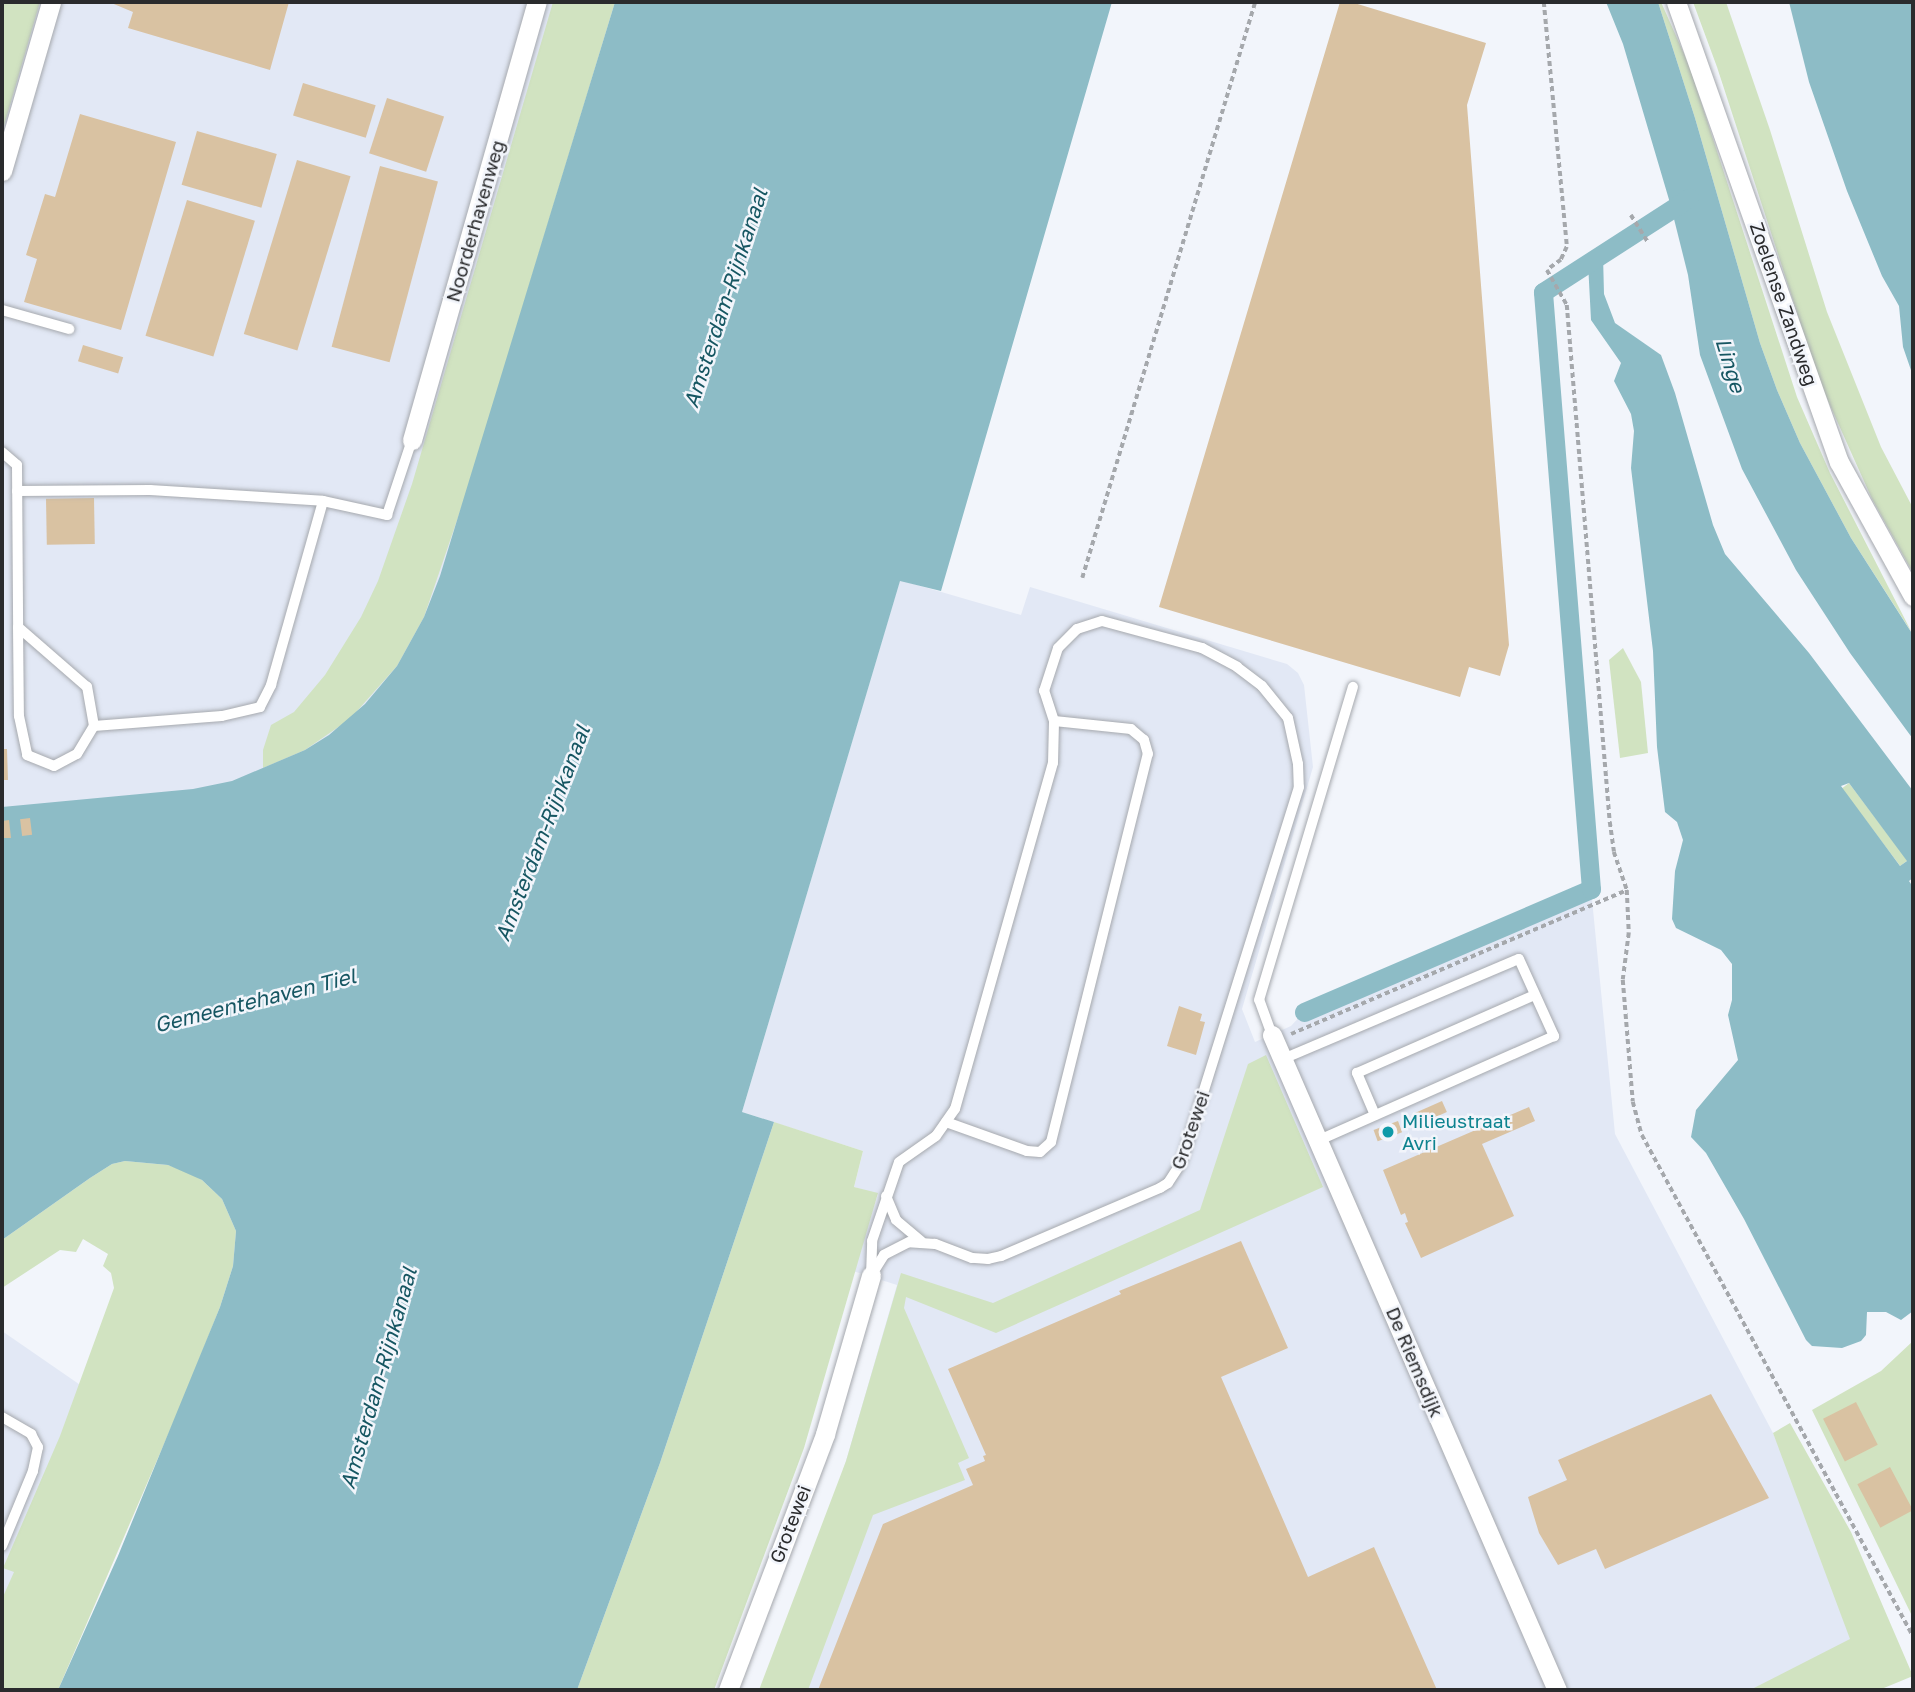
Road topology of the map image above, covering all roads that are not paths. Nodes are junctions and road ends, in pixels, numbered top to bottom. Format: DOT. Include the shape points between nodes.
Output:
graph roads {
  1 [pos="51,2"];
  2 [pos="537,2"];
  3 [pos="1675,2"];
  4 [pos="2,171"];
  5 [pos="2,310"];
  6 [pos="69,330"];
  7 [pos="412,440"];
  8 [pos="2,452"];
  9 [pos="17,491"];
  10 [pos="323,501"];
  11 [pos="1913,596"];
  12 [pos="18,627"];
  13 [pos="1353,687"];
  14 [pos="1054,721"];
  15 [pos="94,726"];
  16 [pos="1535,995"];
  17 [pos="1277,1045"];
  18 [pos="1376,1115"];
  19 [pos="946,1122"];
  20 [pos="1319,1140"];
  21 [pos="886,1196"];
  22 [pos="921,1241"];
  23 [pos="871,1276"];
  24 [pos="2,1417"];
  25 [pos="2,1546"];
  26 [pos="728,1690"];
  27 [pos="1558,1690"];
  1 -- 4 [label="street"];
  2 -- 7 [label="street, Noorderhavenweg"];
  3 -- 11 [label="street, Zoelense Zandweg" via="1839,462"];
  5 -- 6 [label="lane"];
  7 -- 10 [label="lane" via="387,515"];
  8 -- 9 [label="lane" via="16,465"];
  9 -- 10 [label="lane" via="150,490"];
  9 -- 12 [label="lane"];
  10 -- 15 [label="lane" via="271,685 260,707 222,716"];
  12 -- 15 [label="lane" via="87,687"];
  12 -- 15 [label="lane" via="19,716 27,755 54,766 77,754"];
  13 -- 17 [label="lane" via="1259,1000"];
  14 -- 19 [label="lane" via="1053,763 955,1109"];
  14 -- 19 [label="lane" via="1130,729 1144,740 1147,754 1051,1142 1040,1152 1027,1151"];
  14 -- 22 [label="lane, Grotewei" via="1044,691 1058,648 1066,637 1102,621 1202,649 1237,667 1278,703 1294,734 1299,787 1181,1163 1168,1183 988,1259"];
  16 -- 17 [label="lane" via="1519,959"];
  16 -- 18 [label="lane" via="1554,1036"];
  16 -- 18 [label="lane" via="1357,1073"];
  17 -- 20 [label="street, De Riemsdijk"];
  18 -- 20 [label="lane"];
  19 -- 21 [label="lane" via="936,1136 899,1162"];
  20 -- 27 [label="street, De Riemsdijk"];
  21 -- 22 [label="lane" via="896,1220"];
  21 -- 23 [label="lane" via="872,1241"];
  22 -- 23 [label="lane, Grotewei" via="884,1255"];
  23 -- 26 [label="street, Grotewei" via="825,1434"];
  24 -- 25 [label="lane" via="31,1434 38,1447 33,1471"];
}
